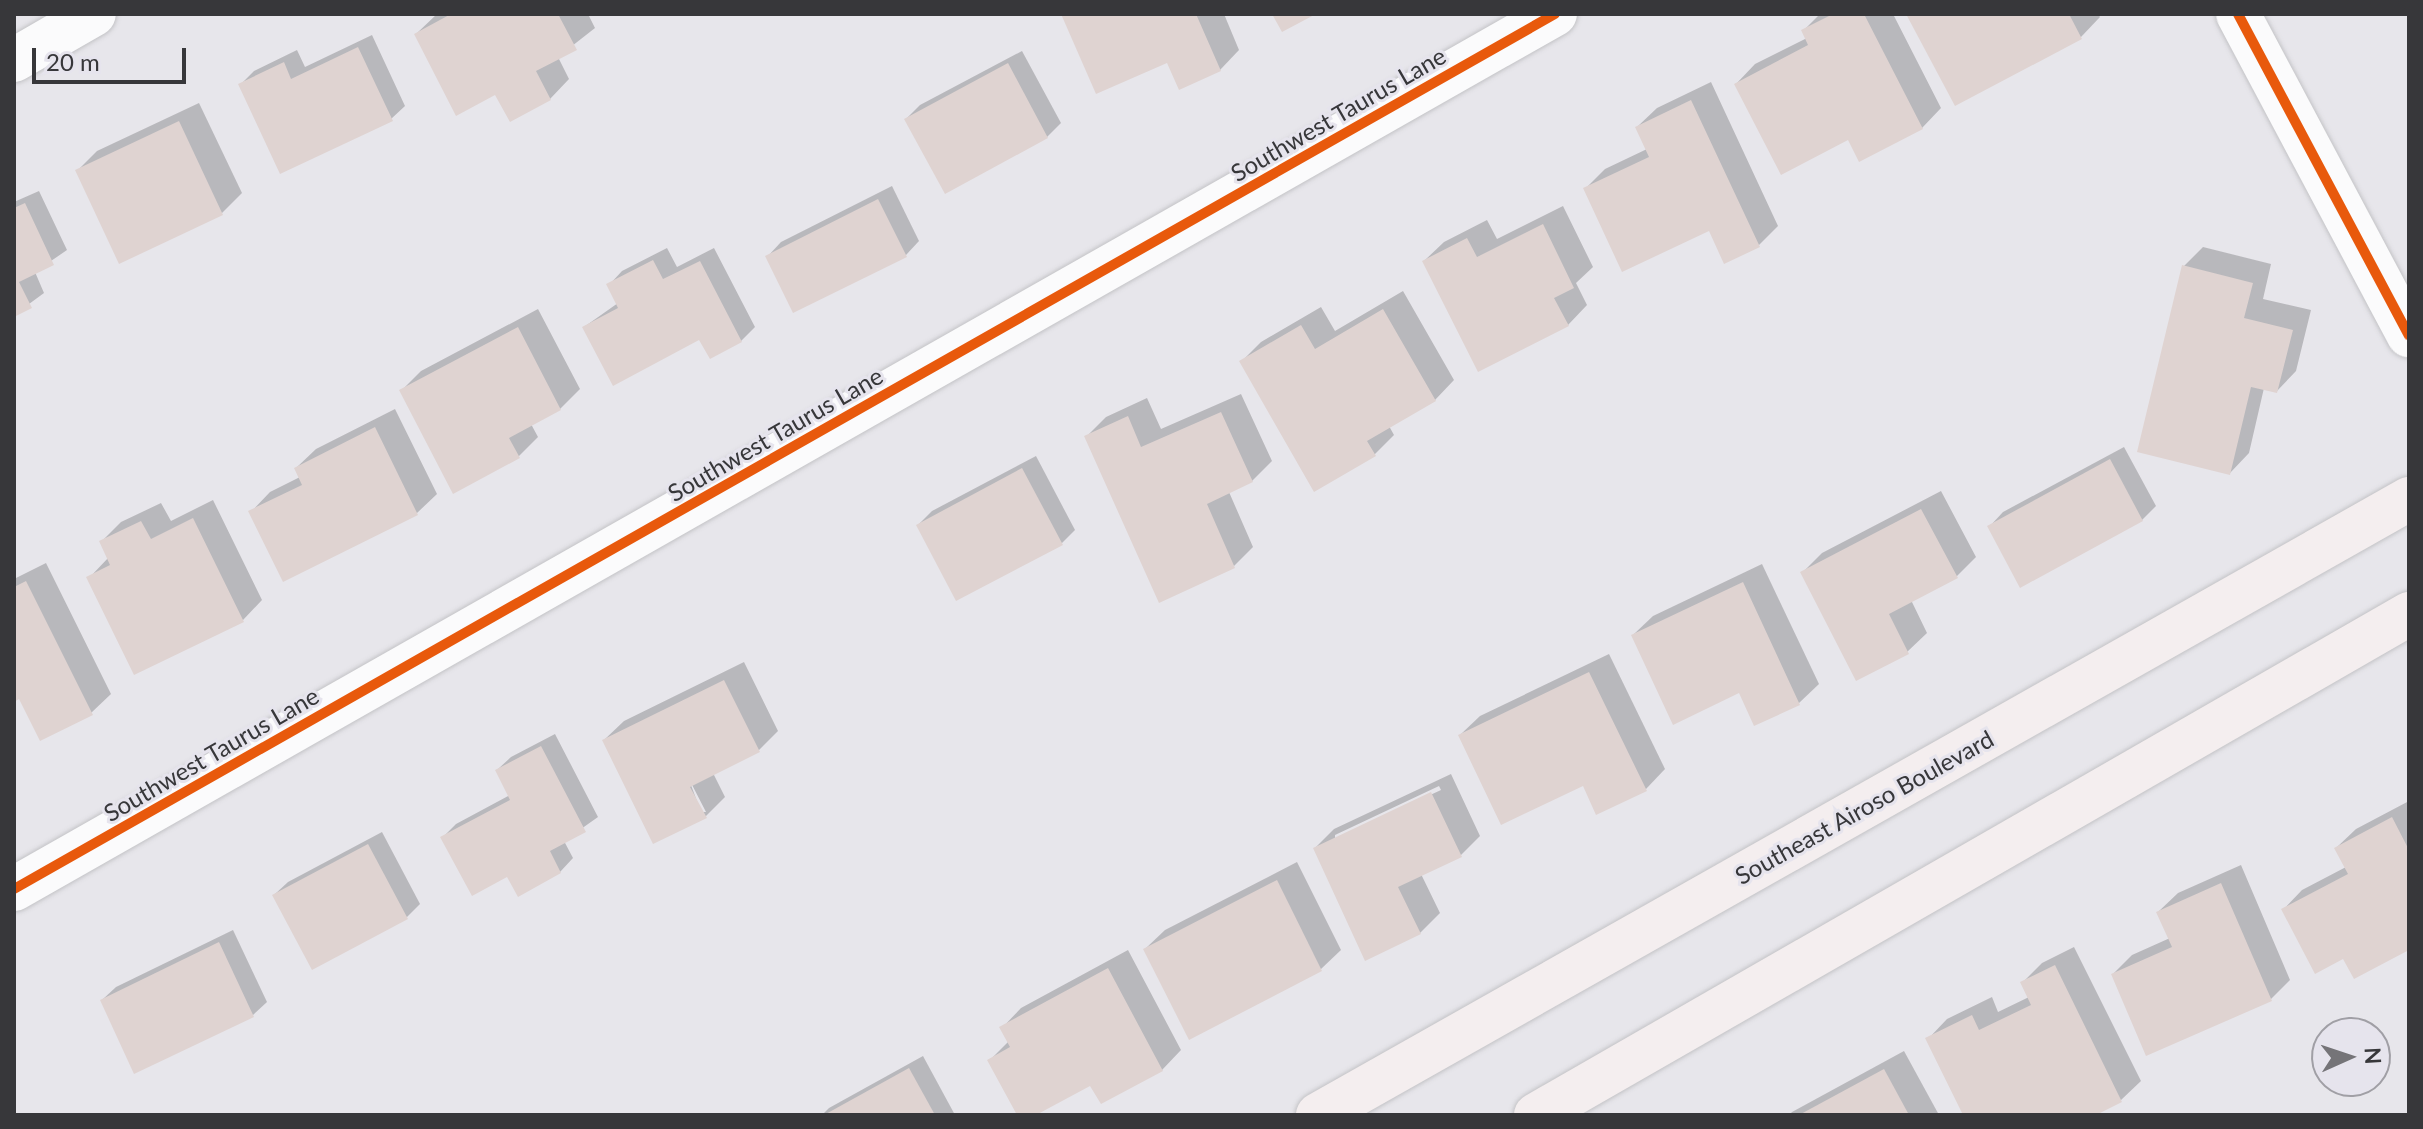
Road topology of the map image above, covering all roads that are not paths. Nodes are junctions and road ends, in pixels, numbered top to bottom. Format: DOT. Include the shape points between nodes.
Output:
graph roads {
  1 [pos="94,14"];
  2 [pos="1555,14"];
  3 [pos="2238,14"];
  4 [pos="14,60"];
  5 [pos="2409,335"];
  6 [pos="2409,499"];
  7 [pos="2409,614"];
  8 [pos="14,889"];
  9 [pos="1318,1115"];
  10 [pos="1536,1115"];
  1 -- 4 [label="street"];
  2 -- 8 [label="street, Southwest Taurus Lane"];
  3 -- 5 [label="street"];
  6 -- 9 [label="main road, Southeast Airoso Boulevard"];
  7 -- 10 [label="main road"];
}
